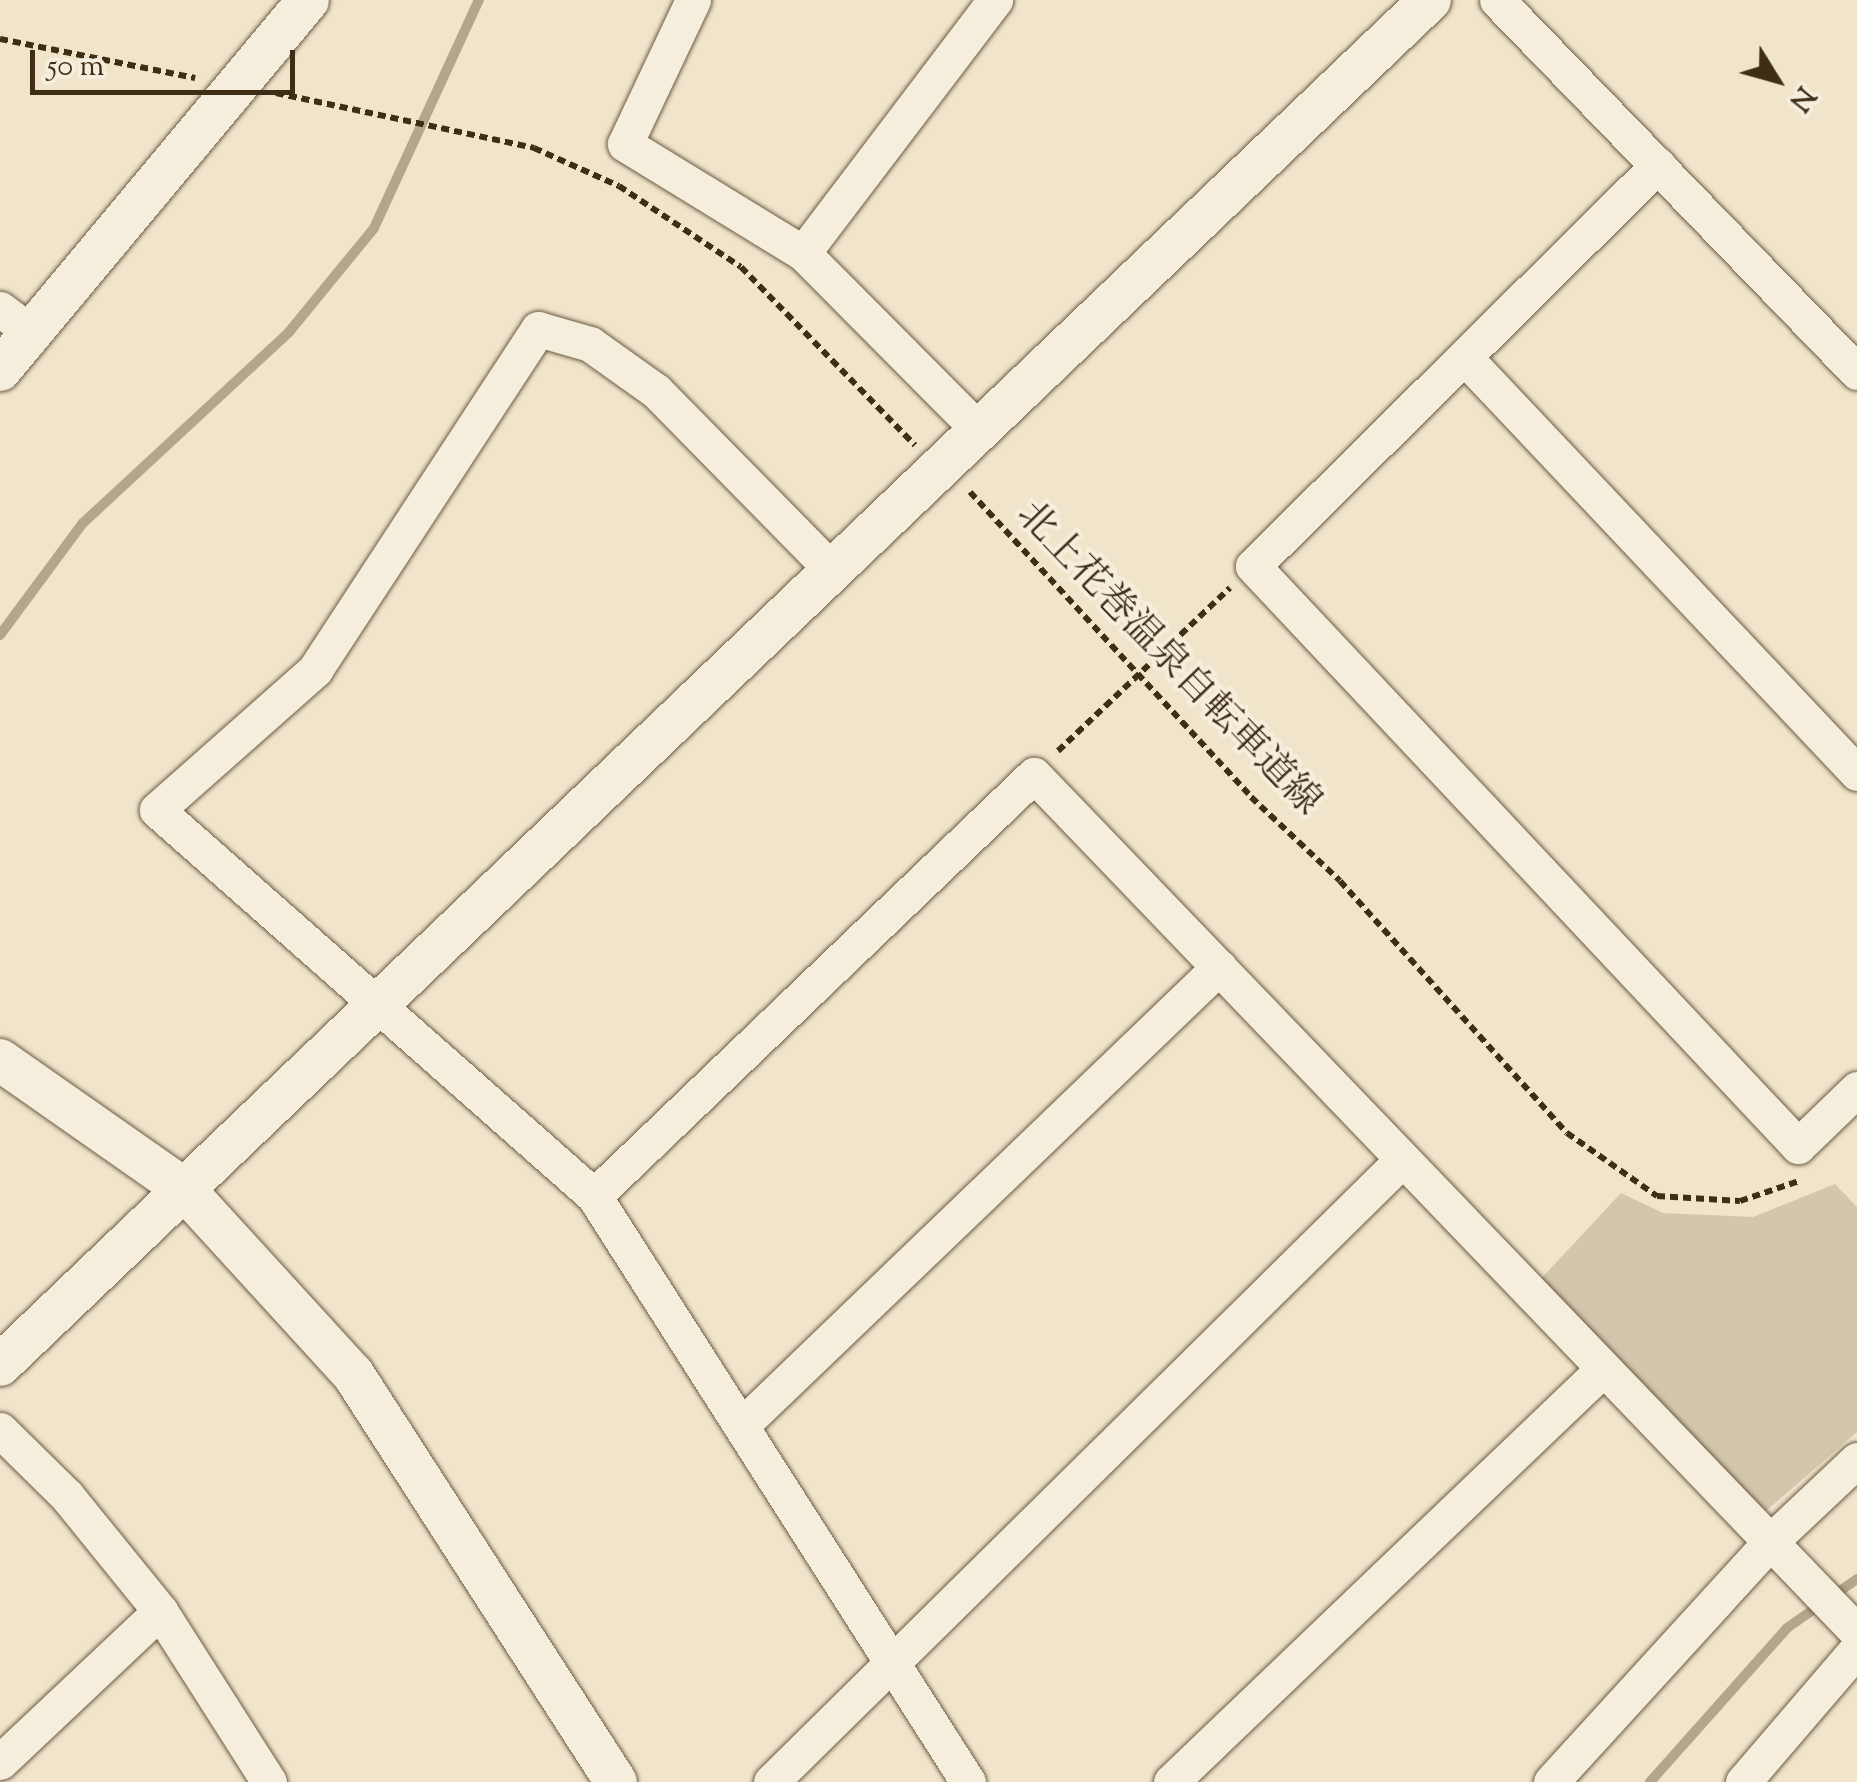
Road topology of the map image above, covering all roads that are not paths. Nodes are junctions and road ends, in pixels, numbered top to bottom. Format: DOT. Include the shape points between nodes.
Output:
graph roads {
  1 [pos="308,0"];
  2 [pos="693,0"];
  3 [pos="995,0"];
  4 [pos="1430,0"];
  5 [pos="1497,0"];
  6 [pos="1658,165"];
  7 [pos="803,253"];
  8 [pos="16,321"];
  9 [pos="1467,360"];
  10 [pos="0,370"];
  11 [pos="1857,372"];
  12 [pos="978,430"];
  13 [pos="832,570"];
  14 [pos="1857,773"];
  15 [pos="1219,968"];
  16 [pos="376,1004"];
  17 [pos="0,1060"];
  18 [pos="1857,1089"];
  19 [pos="1403,1159"];
  20 [pos="183,1188"];
  21 [pos="594,1196"];
  22 [pos="0,1365"];
  23 [pos="1603,1368"];
  24 [pos="742,1424"];
  25 [pos="0,1430"];
  26 [pos="1857,1460"];
  27 [pos="1771,1541"];
  28 [pos="160,1610"];
  29 [pos="1857,1632"];
  30 [pos="1857,1649"];
  31 [pos="891,1664"];
  32 [pos="0,1762"];
  33 [pos="270,1782"];
  34 [pos="616,1782"];
  35 [pos="771,1782"];
  36 [pos="968,1782"];
  37 [pos="1171,1782"];
  38 [pos="1551,1782"];
  39 [pos="1743,1782"];
  1 -- 8 [label="street"];
  2 -- 7 [label="street" via="625,144"];
  3 -- 7 [label="street"];
  4 -- 12 [label="street"];
  5 -- 6 [label="street"];
  6 -- 9 [label="street"];
  6 -- 11 [label="street"];
  7 -- 12 [label="street"];
  8 -- 10 [label="street"];
  9 -- 14 [label="street"];
  9 -- 18 [label="street" via="1253,566 1798,1146"];
  12 -- 13 [label="street"];
  13 -- 16 [label="street"];
  13 -- 16 [label="street" via="656,391 590,344 538,329 315,670 157,810"];
  15 -- 19 [label="street"];
  15 -- 21 [label="street" via="1034,775"];
  15 -- 24 [label="street"];
  16 -- 20 [label="street"];
  16 -- 21 [label="street"];
  17 -- 20 [label="street"];
  19 -- 23 [label="street"];
  19 -- 31 [label="street"];
  20 -- 22 [label="street"];
  20 -- 34 [label="street" via="353,1374"];
  21 -- 24 [label="street"];
  23 -- 27 [label="street"];
  23 -- 37 [label="street"];
  24 -- 31 [label="street"];
  25 -- 28 [label="street" via="67,1496"];
  26 -- 27 [label="street"];
  27 -- 29 [label="street"];
  27 -- 38 [label="street"];
  28 -- 32 [label="street"];
  28 -- 33 [label="street"];
  30 -- 39 [label="street"];
  31 -- 35 [label="street"];
  31 -- 36 [label="street"];
}
